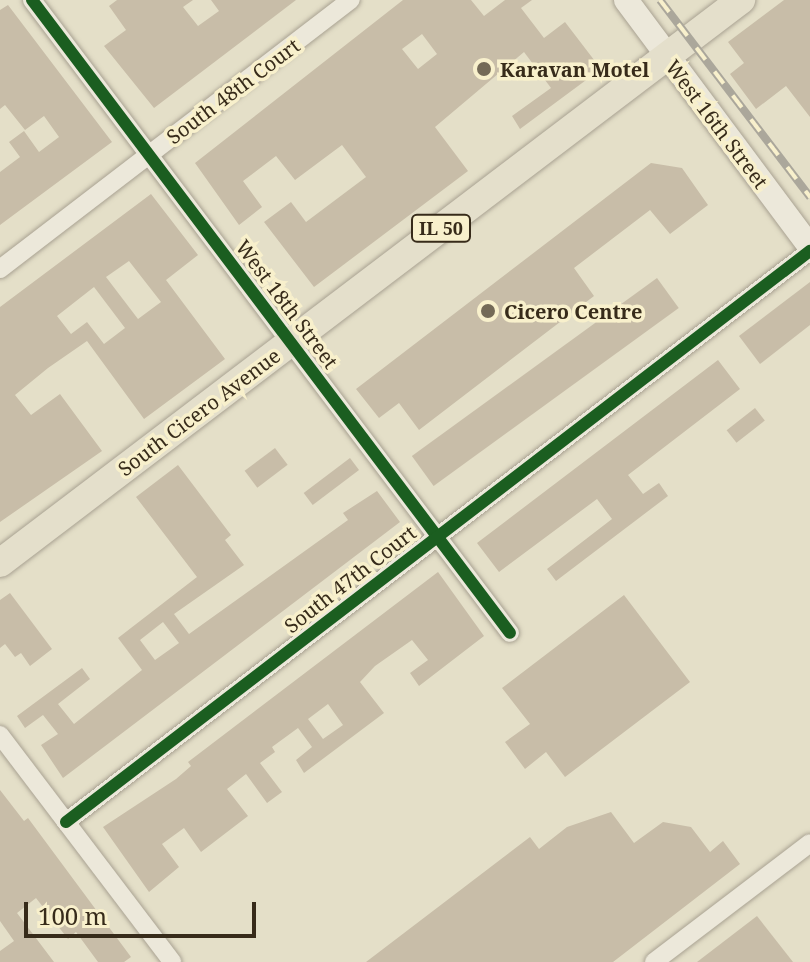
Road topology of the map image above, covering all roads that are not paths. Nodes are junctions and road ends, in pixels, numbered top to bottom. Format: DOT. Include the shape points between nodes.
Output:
graph roads {
  1 [pos="32,0"];
  2 [pos="351,0"];
  3 [pos="626,0"];
  4 [pos="741,0"];
  5 [pos="667,57"];
  6 [pos="149,155"];
  7 [pos="810,249"];
  8 [pos="0,269"];
  9 [pos="291,342"];
  10 [pos="437,537"];
  11 [pos="0,563"];
  12 [pos="510,633"];
  13 [pos="0,735"];
  14 [pos="66,822"];
  15 [pos="810,843"];
  16 [pos="172,962"];
  17 [pos="654,962"];
  1 -- 6 [label="street, West 18th Street"];
  2 -- 6 [label="street, South 48th Court"];
  3 -- 5 [label="street, West 16th Street"];
  4 -- 5 [label="main road, South Cicero Avenue / IL 50"];
  5 -- 7 [label="street, West 16th Street"];
  5 -- 9 [label="main road, South Cicero Avenue / IL 50"];
  6 -- 8 [label="street, South 48th Court"];
  6 -- 9 [label="street, West 18th Street"];
  7 -- 10 [label="street, South 47th Court"];
  9 -- 10 [label="street, West 18th Street"];
  9 -- 11 [label="main road, South Cicero Avenue / IL 50"];
  10 -- 12 [label="street, West 18th Street"];
  10 -- 14 [label="street, South 47th Court"];
  13 -- 14 [label="street"];
  14 -- 16 [label="street"];
  15 -- 17 [label="street"];
}
